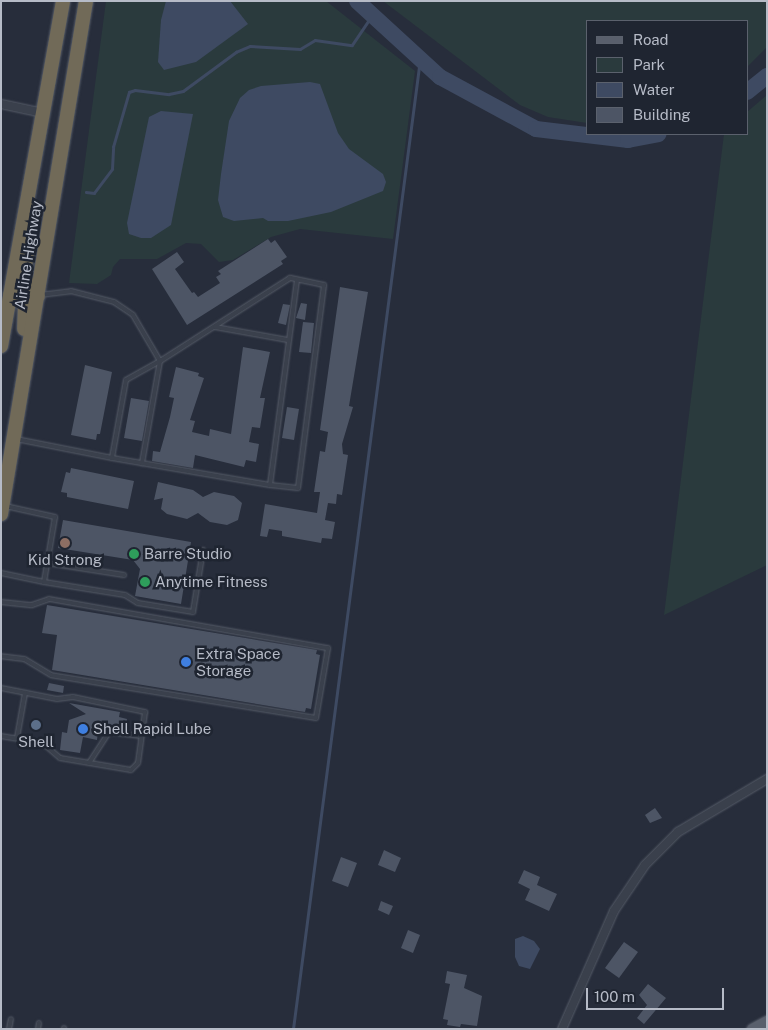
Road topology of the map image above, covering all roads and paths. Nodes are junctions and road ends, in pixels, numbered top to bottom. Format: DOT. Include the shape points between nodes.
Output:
graph roads {
  1 [pos="62,1"];
  2 [pos="86,1"];
  3 [pos="1,104"];
  4 [pos="43,113"];
  5 [pos="27,202"];
  6 [pos="296,280"];
  7 [pos="10,295"];
  8 [pos="38,296"];
  9 [pos="215,328"];
  10 [pos="288,340"];
  11 [pos="1,346"];
  12 [pos="160,361"];
  13 [pos="19,408"];
  14 [pos="14,438"];
  15 [pos="112,458"];
  16 [pos="142,463"];
  17 [pos="270,485"];
  18 [pos="2,509"];
  19 [pos="204,550"];
  20 [pos="47,563"];
  21 [pos="1,573"];
  22 [pos="124,575"];
  23 [pos="44,582"];
  24 [pos="1,602"];
  25 [pos="1,656"];
  26 [pos="1,688"];
  27 [pos="25,693"];
  28 [pos="1,736"];
  29 [pos="141,736"];
  30 [pos="17,738"];
  31 [pos="89,762"];
  32 [pos="767,779"];
  33 [pos="11,1019"];
  34 [pos="767,1021"];
  35 [pos="39,1023"];
  36 [pos="9,1029"];
  37 [pos="38,1029"];
  38 [pos="562,1029"];
  39 [pos="752,1029"];
  1 -- 4 [label="highway, Airline Highway"];
  2 -- 8 [label="highway, Airline Highway"];
  3 -- 4 [label="street"];
  4 -- 5 [label="highway, Airline Highway"];
  5 -- 7 [label="highway, Airline Highway"];
  5 -- 8 [label="highway" via="33,210 24,275 28,286"];
  6 -- 9 [label="lane" via="290,278"];
  6 -- 10 [label="lane"];
  6 -- 17 [label="lane" via="324,285 300,479 298,488"];
  7 -- 11 [label="highway, Airline Highway"];
  7 -- 13 [label="highway" via="25,304 14,398"];
  8 -- 12 [label="lane" via="71,291 114,302 133,315"];
  8 -- 13 [label="highway, Airline Highway"];
  9 -- 10 [label="lane"];
  9 -- 12 [label="lane"];
  10 -- 17 [label="lane"];
  12 -- 15 [label="lane" via="126,380"];
  12 -- 16 [label="lane"];
  13 -- 14 [label="highway, Airline Highway"];
  14 -- 15 [label="lane"];
  14 -- 18 [label="highway, Airline Highway"];
  15 -- 16 [label="lane"];
  16 -- 17 [label="lane"];
  18 -- 20 [label="lane" via="55,517"];
  19 -- 23 [label="lane" via="192,612"];
  20 -- 22 [label="lane"];
  20 -- 23 [label="lane"];
  21 -- 23 [label="lane"];
  24 -- 25 [label="lane" via="32,605 49,599 328,648 316,718 51,675 24,659"];
  26 -- 27 [label="lane"];
  27 -- 29 [label="lane" via="57,699 73,697 144,712"];
  27 -- 30 [label="lane"];
  28 -- 30 [label="lane"];
  29 -- 31 [label="lane" via="109,732"];
  29 -- 31 [label="lane" via="138,763 131,770"];
  30 -- 31 [label="lane" via="43,743 60,758"];
  32 -- 38 [label="street" via="684,828 645,864 614,910"];
  33 -- 36 [label="lane"];
  34 -- 39 [label="main road"];
  35 -- 37 [label="lane"];
}
